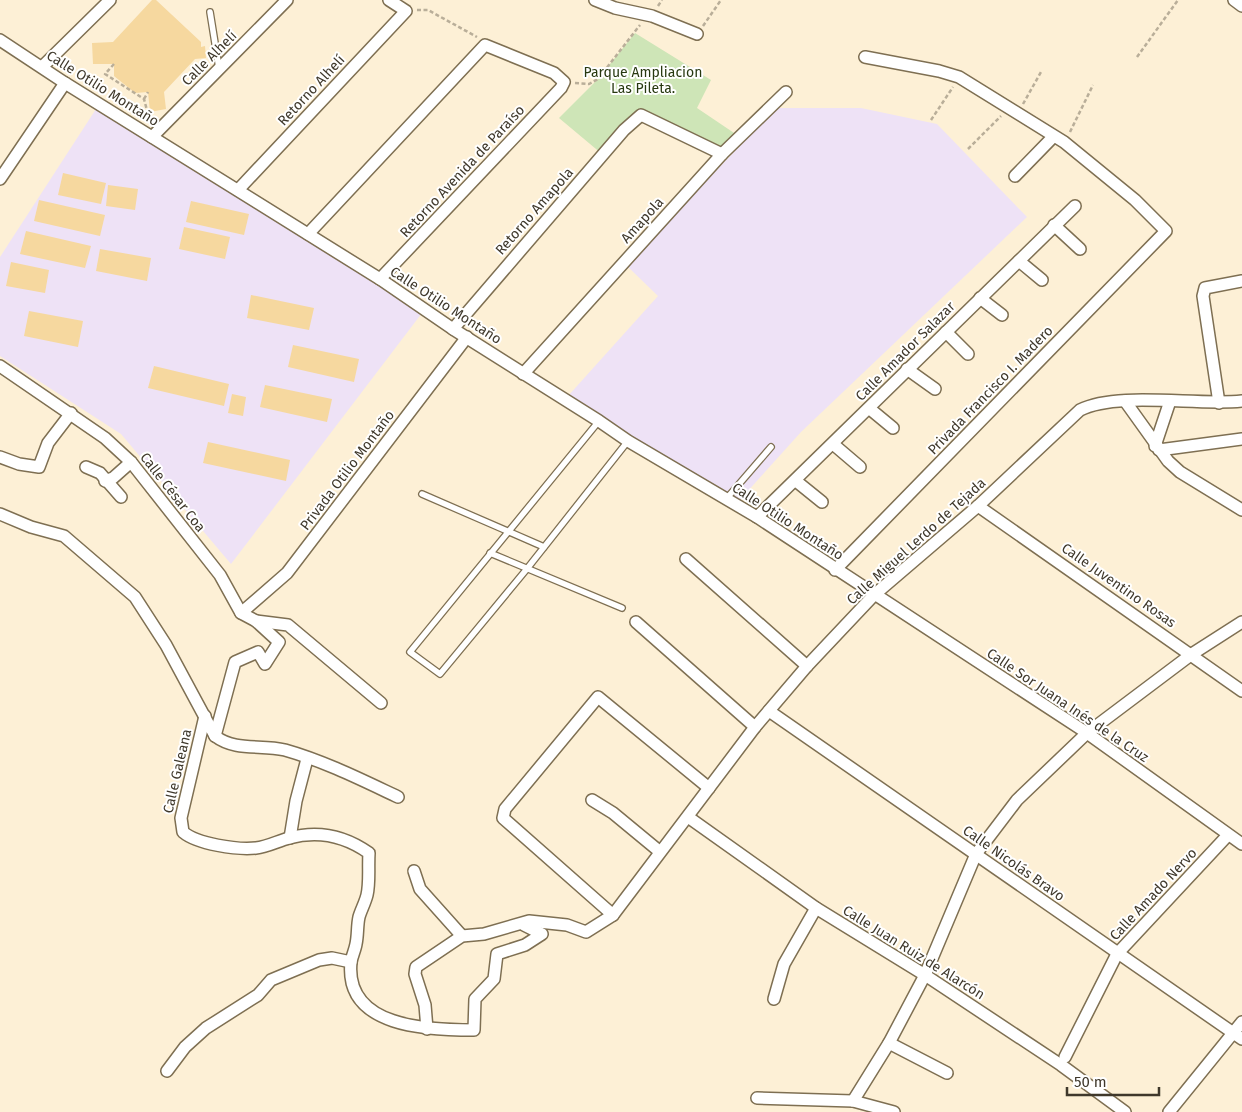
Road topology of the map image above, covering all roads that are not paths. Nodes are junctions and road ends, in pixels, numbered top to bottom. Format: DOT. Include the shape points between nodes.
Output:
graph roads {
  1 [pos="110,0"];
  2 [pos="287,0"];
  3 [pos="389,0"];
  4 [pos="595,0"];
  5 [pos="1234,0"];
  6 [pos="1242,6"];
  7 [pos="210,12"];
  8 [pos="697,34"];
  9 [pos="0,40"];
  10 [pos="865,57"];
  11 [pos="42,67"];
  12 [pos="219,68"];
  13 [pos="65,83"];
  14 [pos="786,92"];
  15 [pos="149,135"];
  16 [pos="1053,137"];
  17 [pos="722,154"];
  18 [pos="1015,176"];
  19 [pos="0,179"];
  20 [pos="238,190"];
  21 [pos="1075,206"];
  22 [pos="1054,225"];
  23 [pos="308,234"];
  24 [pos="1080,250"];
  25 [pos="1019,261"];
  26 [pos="380,280"];
  27 [pos="1042,280"];
  28 [pos="1242,281"];
  29 [pos="980,298"];
  30 [pos="1002,315"];
  31 [pos="453,329"];
  32 [pos="946,332"];
  33 [pos="467,337"];
  34 [pos="968,354"];
  35 [pos="0,366"];
  36 [pos="908,369"];
  37 [pos="523,374"];
  38 [pos="935,389"];
  39 [pos="1125,401"];
  40 [pos="1170,401"];
  41 [pos="1242,401"];
  42 [pos="1219,404"];
  43 [pos="870,409"];
  44 [pos="71,413"];
  45 [pos="599,420"];
  46 [pos="893,428"];
  47 [pos="1242,439"];
  48 [pos="628,441"];
  49 [pos="833,444"];
  50 [pos="771,447"];
  51 [pos="1157,448"];
  52 [pos="0,457"];
  53 [pos="131,462"];
  54 [pos="860,467"];
  55 [pos="86,468"];
  56 [pos="105,481"];
  57 [pos="796,481"];
  58 [pos="422,494"];
  59 [pos="121,498"];
  60 [pos="726,498"];
  61 [pos="822,502"];
  62 [pos="978,506"];
  63 [pos="1242,510"];
  64 [pos="0,514"];
  65 [pos="757,517"];
  66 [pos="508,531"];
  67 [pos="544,547"];
  68 [pos="490,554"];
  69 [pos="686,560"];
  70 [pos="526,570"];
  71 [pos="835,570"];
  72 [pos="874,595"];
  73 [pos="622,608"];
  74 [pos="241,614"];
  75 [pos="256,621"];
  76 [pos="636,622"];
  77 [pos="1242,622"];
  78 [pos="1192,654"];
  79 [pos="808,666"];
  80 [pos="1242,691"];
  81 [pos="380,703"];
  82 [pos="769,711"];
  83 [pos="205,716"];
  84 [pos="755,727"];
  85 [pos="1087,733"];
  86 [pos="214,736"];
  87 [pos="308,759"];
  88 [pos="709,788"];
  89 [pos="398,797"];
  90 [pos="592,800"];
  91 [pos="688,817"];
  92 [pos="1228,835"];
  93 [pos="290,838"];
  94 [pos="1242,844"];
  95 [pos="659,851"];
  96 [pos="976,854"];
  97 [pos="414,871"];
  98 [pos="816,908"];
  99 [pos="613,915"];
  100 [pos="519,923"];
  101 [pos="462,936"];
  102 [pos="1117,954"];
  103 [pos="351,962"];
  104 [pos="926,975"];
  105 [pos="774,999"];
  106 [pos="1242,1022"];
  107 [pos="427,1030"];
  108 [pos="1237,1036"];
  109 [pos="889,1043"];
  110 [pos="1065,1057"];
  111 [pos="167,1071"];
  112 [pos="947,1073"];
  113 [pos="757,1098"];
  114 [pos="853,1101"];
  115 [pos="820,1106"];
  116 [pos="894,1112"];
  117 [pos="1125,1112"];
  118 [pos="1169,1112"];
  1 -- 11 [label="street"];
  2 -- 12 [label="street, Calle Alhelí"];
  3 -- 20 [label="street, Retorno Alhelí" via="406,11"];
  4 -- 8 [label="street" via="652,16"];
  5 -- 6 [label="street"];
  7 -- 12 [label="lane"];
  9 -- 11 [label="street, Calle Otilio Montaño"];
  10 -- 16 [label="street" via="959,77"];
  11 -- 13 [label="street, Calle Otilio Montaño"];
  12 -- 15 [label="street, Calle Alhelí"];
  13 -- 15 [label="street, Calle Otilio Montaño"];
  13 -- 19 [label="street"];
  14 -- 17 [label="street, Amapola"];
  15 -- 20 [label="street, Calle Otilio Montaño"];
  16 -- 18 [label="street"];
  16 -- 71 [label="street, Privada Francisco I. Madero" via="1064,142 1135,200 1166,232"];
  17 -- 31 [label="street, Retorno Amapola" via="641,115 624,130"];
  17 -- 37 [label="street, Amapola"];
  20 -- 23 [label="street, Calle Otilio Montaño"];
  21 -- 22 [label="street, Calle Amador Salazar"];
  22 -- 24 [label="street"];
  22 -- 25 [label="street, Calle Amador Salazar"];
  23 -- 26 [label="street, Calle Otilio Montaño"];
  23 -- 26 [label="street, Retorno Avenida de Paraíso" via="485,44 554,73 564,82 561,88"];
  25 -- 27 [label="street"];
  25 -- 29 [label="street, Calle Amador Salazar"];
  26 -- 31 [label="street, Calle Otilio Montaño"];
  28 -- 42 [label="street" via="1205,288 1203,296"];
  29 -- 30 [label="street"];
  29 -- 32 [label="street, Calle Amador Salazar"];
  31 -- 33 [label="street, Calle Otilio Montaño"];
  32 -- 34 [label="street"];
  32 -- 36 [label="street, Calle Amador Salazar"];
  33 -- 37 [label="street, Calle Otilio Montaño"];
  33 -- 74 [label="street, Privada Otilio Montaño" via="287,573"];
  35 -- 44 [label="street, Calle César Coa"];
  36 -- 38 [label="street"];
  36 -- 43 [label="street, Calle Amador Salazar"];
  37 -- 45 [label="street, Calle Otilio Montaño"];
  39 -- 40 [label="street, Calle Miguel Lerdo de Tejada"];
  39 -- 51 [label="street"];
  39 -- 62 [label="street, Calle Miguel Lerdo de Tejada" via="1080,410"];
  40 -- 42 [label="street, Calle Miguel Lerdo de Tejada"];
  40 -- 51 [label="street"];
  41 -- 42 [label="street, Calle Miguel Lerdo de Tejada"];
  43 -- 46 [label="street"];
  43 -- 49 [label="street, Calle Amador Salazar"];
  44 -- 52 [label="street" via="48,443 39,467"];
  44 -- 53 [label="street, Calle César Coa"];
  45 -- 48 [label="street, Calle Otilio Montaño"];
  45 -- 66 [label="lane"];
  47 -- 51 [label="street"];
  48 -- 60 [label="street, Calle Otilio Montaño"];
  48 -- 67 [label="lane"];
  49 -- 54 [label="street"];
  49 -- 57 [label="street, Calle Amador Salazar"];
  50 -- 60 [label="lane"];
  51 -- 63 [label="street" via="1180,472"];
  53 -- 56 [label="street"];
  53 -- 74 [label="street, Calle César Coa" via="220,575"];
  55 -- 56 [label="street" via="100,473"];
  56 -- 59 [label="street"];
  57 -- 61 [label="street"];
  57 -- 65 [label="street, Calle Amador Salazar"];
  58 -- 66 [label="lane"];
  60 -- 65 [label="street, Calle Otilio Montaño"];
  62 -- 72 [label="street, Calle Miguel Lerdo de Tejada"];
  62 -- 78 [label="street, Calle Juventino Rosas"];
  64 -- 83 [label="street" via="64,536 135,597"];
  65 -- 71 [label="street, Calle Otilio Montaño"];
  66 -- 67 [label="lane"];
  66 -- 68 [label="lane"];
  67 -- 70 [label="lane"];
  68 -- 70 [label="lane"];
  68 -- 70 [label="lane" via="410,652 440,674"];
  69 -- 79 [label="street"];
  70 -- 73 [label="lane"];
  71 -- 72 [label="street, Calle Otilio Montaño"];
  72 -- 79 [label="street, Calle Miguel Lerdo de Tejada"];
  72 -- 85 [label="street, Calle Sor Juana Inés de la Cruz"];
  74 -- 75 [label="street"];
  75 -- 81 [label="street" via="288,625"];
  75 -- 86 [label="street" via="279,642 265,664 258,652 235,662"];
  76 -- 84 [label="street"];
  77 -- 78 [label="street"];
  78 -- 80 [label="street, Calle Juventino Rosas"];
  78 -- 85 [label="street"];
  79 -- 82 [label="street, Calle Miguel Lerdo de Tejada"];
  82 -- 84 [label="street, Calle Miguel Lerdo de Tejada"];
  82 -- 96 [label="street, Calle Nicolás Bravo"];
  83 -- 86 [label="street"];
  83 -- 93 [label="street, Calle Galeana" via="182,818 183,832 197,842 256,848"];
  84 -- 88 [label="street, Calle Miguel Lerdo de Tejada"];
  85 -- 92 [label="street, Calle Sor Juana Inés de la Cruz"];
  85 -- 96 [label="street" via="1018,800"];
  86 -- 87 [label="street" via="246,748 283,750"];
  87 -- 89 [label="street"];
  87 -- 93 [label="street"];
  88 -- 91 [label="street, Calle Miguel Lerdo de Tejada"];
  88 -- 99 [label="street" via="598,697 506,809 503,818"];
  90 -- 95 [label="street"];
  91 -- 95 [label="street, Calle Miguel Lerdo de Tejada"];
  91 -- 98 [label="street, Calle Juan Ruiz de Alarcón"];
  92 -- 94 [label="street, Calle Sor Juana Inés de la Cruz"];
  92 -- 102 [label="street, Calle Amado Nervo"];
  93 -- 103 [label="street" via="325,834 350,842 369,853 367,895"];
  95 -- 99 [label="street, Calle Miguel Lerdo de Tejada"];
  96 -- 102 [label="street, Calle Nicolás Bravo"];
  96 -- 104 [label="street"];
  97 -- 101 [label="street" via="420,889"];
  98 -- 104 [label="street, Calle Juan Ruiz de Alarcón"];
  98 -- 105 [label="street" via="784,964"];
  99 -- 100 [label="street" via="586,932 547,923"];
  100 -- 101 [label="street" via="484,934"];
  100 -- 107 [label="street" via="542,934 525,945 497,954 494,979 475,999 474,1030"];
  101 -- 107 [label="street" via="416,967"];
  102 -- 108 [label="street, Calle Nicolás Bravo"];
  102 -- 110 [label="street, Calle Amado Nervo"];
  103 -- 107 [label="street" via="352,986 361,1002 400,1023"];
  103 -- 111 [label="street" via="332,958 319,960 271,980 258,995 206,1028 185,1047"];
  104 -- 109 [label="street"];
  104 -- 117 [label="street, Calle Juan Ruiz de Alarcón"];
  106 -- 108 [label="street"];
  108 -- 118 [label="street"];
  109 -- 112 [label="street"];
  109 -- 114 [label="street"];
  113 -- 115 [label="street"];
  114 -- 115 [label="street"];
  114 -- 116 [label="street"];
}
